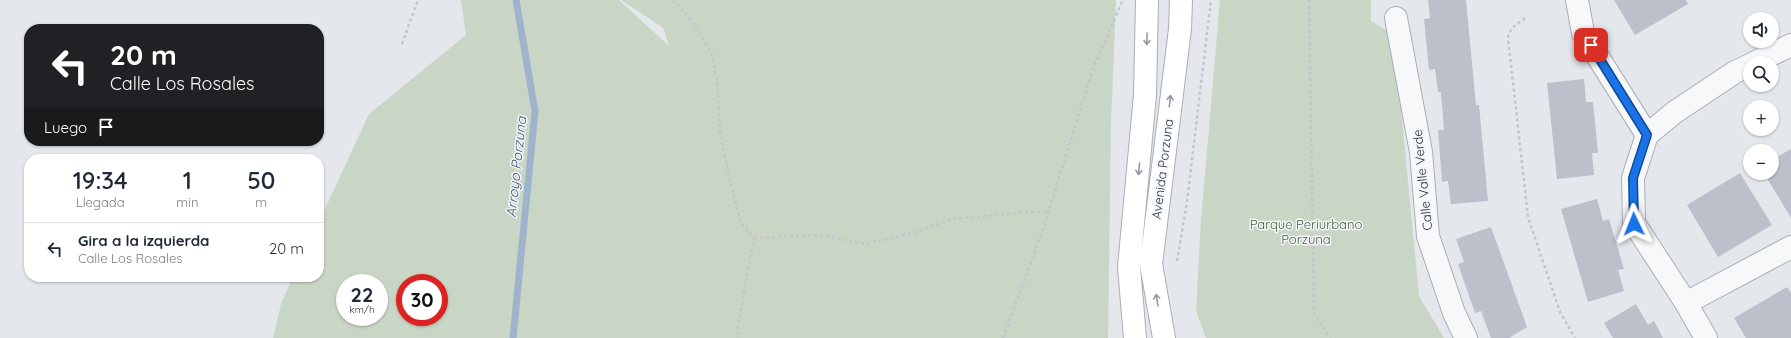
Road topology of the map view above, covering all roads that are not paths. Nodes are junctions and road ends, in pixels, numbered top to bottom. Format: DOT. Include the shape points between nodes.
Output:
graph roads {
  1 [pos="1147,0"];
  2 [pos="1181,0"];
  3 [pos="1577,0"];
  4 [pos="1396,18"];
  5 [pos="1791,45"];
  6 [pos="1768,56"];
  7 [pos="1743,68"];
  8 [pos="1647,135"];
  9 [pos="1791,247"];
  10 [pos="1686,303"];
  11 [pos="1135,338"];
  12 [pos="1164,338"];
  13 [pos="1466,338"];
  14 [pos="1706,338"];
  1 -- 11 [label="street, Avenida Porzuna, one-way" via="1145,95 1129,267"];
  12 -- 2 [label="street, Avenida Porzuna, one-way" via="1151,264 1180,29"];
  3 -- 8 [label="street" via="1583,32"];
  4 -- 13 [label="street, Calle Valle Verde" via="1421,152 1428,236 1454,313"];
  5 -- 6 [label="street"];
  7 -- 8 [label="street" via="1675,112"];
  8 -- 10 [label="street" via="1633,178 1634,224"];
  9 -- 10 [label="street"];
  10 -- 14 [label="street"];
}
